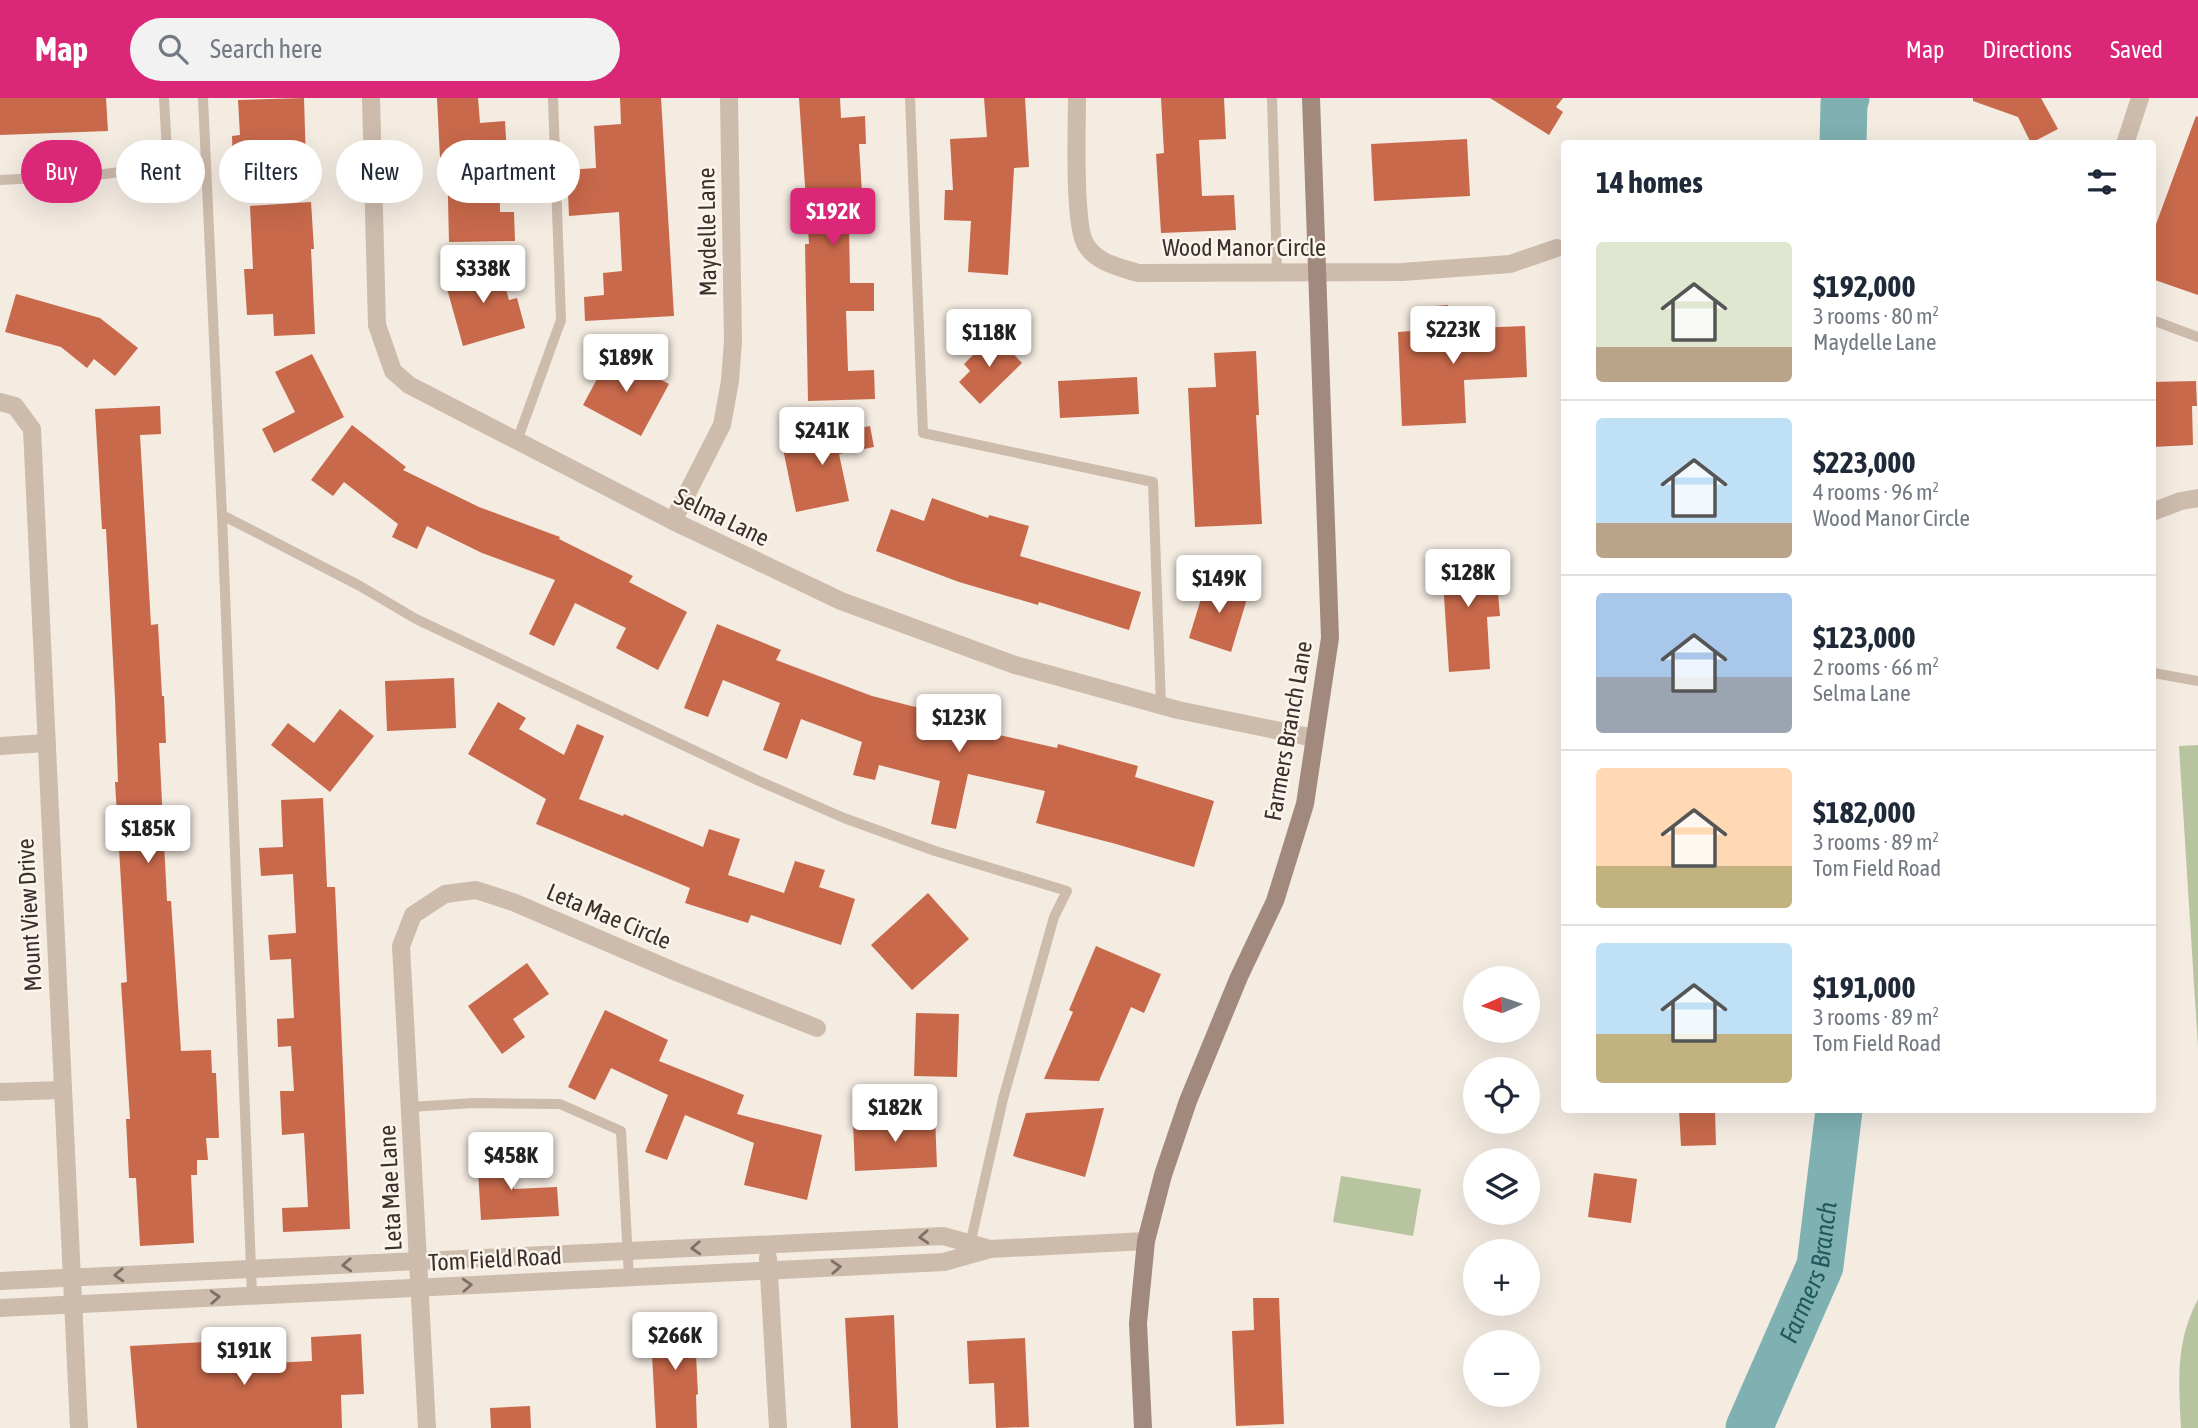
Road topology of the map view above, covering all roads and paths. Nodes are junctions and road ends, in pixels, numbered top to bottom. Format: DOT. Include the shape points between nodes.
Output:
graph roads {
  1 [pos="164,98"];
  2 [pos="202,98"];
  3 [pos="371,98"];
  4 [pos="553,98"];
  5 [pos="729,98"];
  6 [pos="910,98"];
  7 [pos="1077,98"];
  8 [pos="1272,98"];
  9 [pos="1311,98"];
  10 [pos="2140,98"];
  11 [pos="2126,140"];
  12 [pos="0,180"];
  13 [pos="1557,248"];
  14 [pos="1318,271"];
  15 [pos="1278,272"];
  16 [pos="2156,321"];
  17 [pos="2198,337"];
  18 [pos="7,404"];
  19 [pos="517,440"];
  20 [pos="2198,498"];
  21 [pos="2156,510"];
  22 [pos="222,515"];
  23 [pos="673,521"];
  24 [pos="2156,673"];
  25 [pos="2198,681"];
  26 [pos="1161,705"];
  27 [pos="1314,738"];
  28 [pos="46,743"];
  29 [pos="0,746"];
  30 [pos="401,946"];
  31 [pos="817,1028"];
  32 [pos="62,1090"];
  33 [pos="0,1092"];
  34 [pos="410,1107"];
  35 [pos="1146,1241"];
  36 [pos="767,1244"];
  37 [pos="969,1249"];
  38 [pos="628,1251"];
  39 [pos="418,1261"];
  40 [pos="250,1269"];
  41 [pos="768,1270"];
  42 [pos="629,1277"];
  43 [pos="71,1278"];
  44 [pos="0,1281"];
  45 [pos="420,1287"];
  46 [pos="252,1295"];
  47 [pos="73,1304"];
  48 [pos="0,1308"];
  49 [pos="79,1428"];
  50 [pos="427,1428"];
  51 [pos="778,1428"];
  52 [pos="1143,1428"];
  1 -- 12 [label="lane" via="167,153 152,164 96,175"];
  2 -- 22 [label="lane"];
  3 -- 19 [label="street, Selma Lane" via="377,325 393,371 409,385"];
  4 -- 19 [label="lane" via="561,320"];
  5 -- 23 [label="street, Maydelle Lane" via="730,381 722,425"];
  6 -- 26 [label="lane" via="923,433 1153,482"];
  7 -- 15 [label="street, Wood Manor Circle" via="1079,225 1086,246 1105,263 1138,272"];
  8 -- 15 [label="lane"];
  9 -- 14 [label="street, Farmers Branch Lane"];
  10 -- 11 [label="street"];
  13 -- 14 [label="street, Wood Manor Circle" via="1510,264"];
  14 -- 15 [label="street, Wood Manor Circle"];
  14 -- 27 [label="street, Farmers Branch Lane" via="1330,638"];
  16 -- 17 [label="lane"];
  18 -- 28 [label="street, Mount View Drive" via="32,429"];
  19 -- 23 [label="street, Selma Lane"];
  20 -- 21 [label="street"];
  22 -- 37 [label="lane" via="416,619 759,781 935,851 1068,891 1054,917 1003,1099"];
  22 -- 40 [label="lane"];
  23 -- 26 [label="street, Selma Lane" via="841,601 1015,665"];
  24 -- 25 [label="lane"];
  26 -- 27 [label="street, Selma Lane"];
  27 -- 35 [label="street, Farmers Branch Lane" via="1305,804 1275,901 1188,1101"];
  28 -- 29 [label="street"];
  28 -- 32 [label="street, Mount View Drive"];
  30 -- 31 [label="street, Leta Mae Circle" via="413,915 445,894 476,890"];
  30 -- 34 [label="street, Leta Mae Lane"];
  32 -- 33 [label="street"];
  32 -- 43 [label="street, Mount View Drive"];
  34 -- 38 [label="lane" via="560,1104 621,1131"];
  34 -- 39 [label="street, Leta Mae Lane"];
  35 -- 37 [label="street, Tom Field Road"];
  35 -- 52 [label="street, Farmers Branch Lane" via="1138,1323"];
  37 -- 36 [label="street, Tom Field Road, one-way" via="943,1236"];
  36 -- 38 [label="street, Tom Field Road, one-way"];
  36 -- 41 [label="street"];
  41 -- 37 [label="street, Tom Field Road, one-way" via="944,1262"];
  38 -- 39 [label="street, Tom Field Road"];
  38 -- 42 [label="lane"];
  39 -- 40 [label="street, Tom Field Road, one-way"];
  39 -- 45 [label="street, Leta Mae Lane"];
  40 -- 43 [label="street, Tom Field Road, one-way"];
  40 -- 46 [label="lane"];
  41 -- 42 [label="street, Tom Field Road"];
  41 -- 51 [label="street"];
  45 -- 42 [label="street, Tom Field Road, one-way"];
  43 -- 44 [label="street, Tom Field Road"];
  43 -- 47 [label="street, Mount View Drive"];
  45 -- 46 [label="street, Tom Field Road"];
  45 -- 50 [label="street, Leta Mae Lane"];
  47 -- 46 [label="street, Tom Field Road, one-way"];
  47 -- 48 [label="street, Tom Field Road"];
  47 -- 49 [label="street, Mount View Drive"];
}
